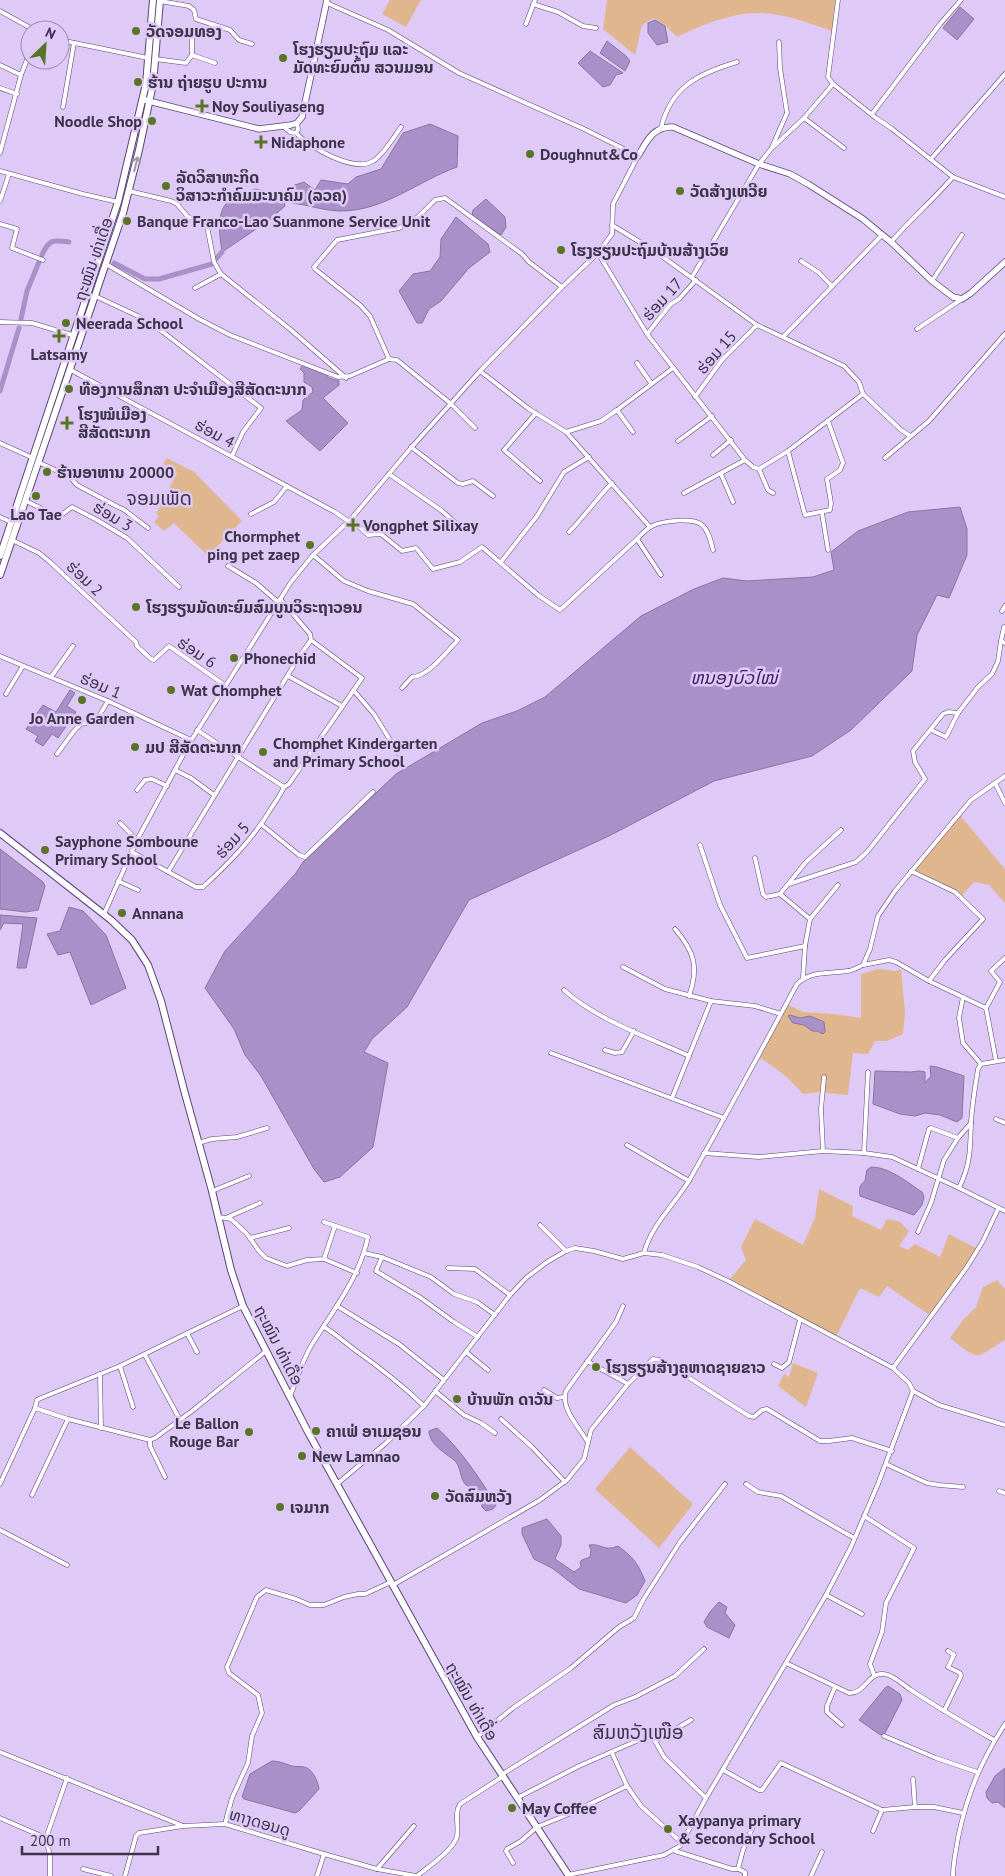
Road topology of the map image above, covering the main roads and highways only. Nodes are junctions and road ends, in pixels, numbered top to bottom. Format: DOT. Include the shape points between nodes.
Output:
graph roads {
  1 [pos="158,0"];
  2 [pos="146,101"];
  3 [pos="66,368"];
  4 [pos="35,460"];
  5 [pos="0,556"];
  6 [pos="0,575"];
  7 [pos="0,834"];
  8 [pos="569,1876"];
  1 -- 2 [label="main road, ຖະໝົນ ທ່າເດື່ອ"];
  2 -- 3 [label="main road, ຖະໝົນ ທ່າເດື່ອ" via="118,202 72,335"];
  3 -- 2 [label="main road, ຖະໝົນ ທ່າເດື່ອ, one-way" via="95,296 129,191"];
  3 -- 4 [label="main road, ຖະໝົນ ທ່າເດື່ອ"];
  4 -- 5 [label="main road, ຖະໝົນ ທ່າເດື່ອ"];
  4 -- 6 [label="main road, ຖະໝົນ ທ່າເດື່ອ" via="26,501"];
  7 -- 8 [label="main road, ຖະໝົນ ທ່າເດື່ອ" via="104,914 132,940 143,957 153,977 243,1306 477,1737"];
}
